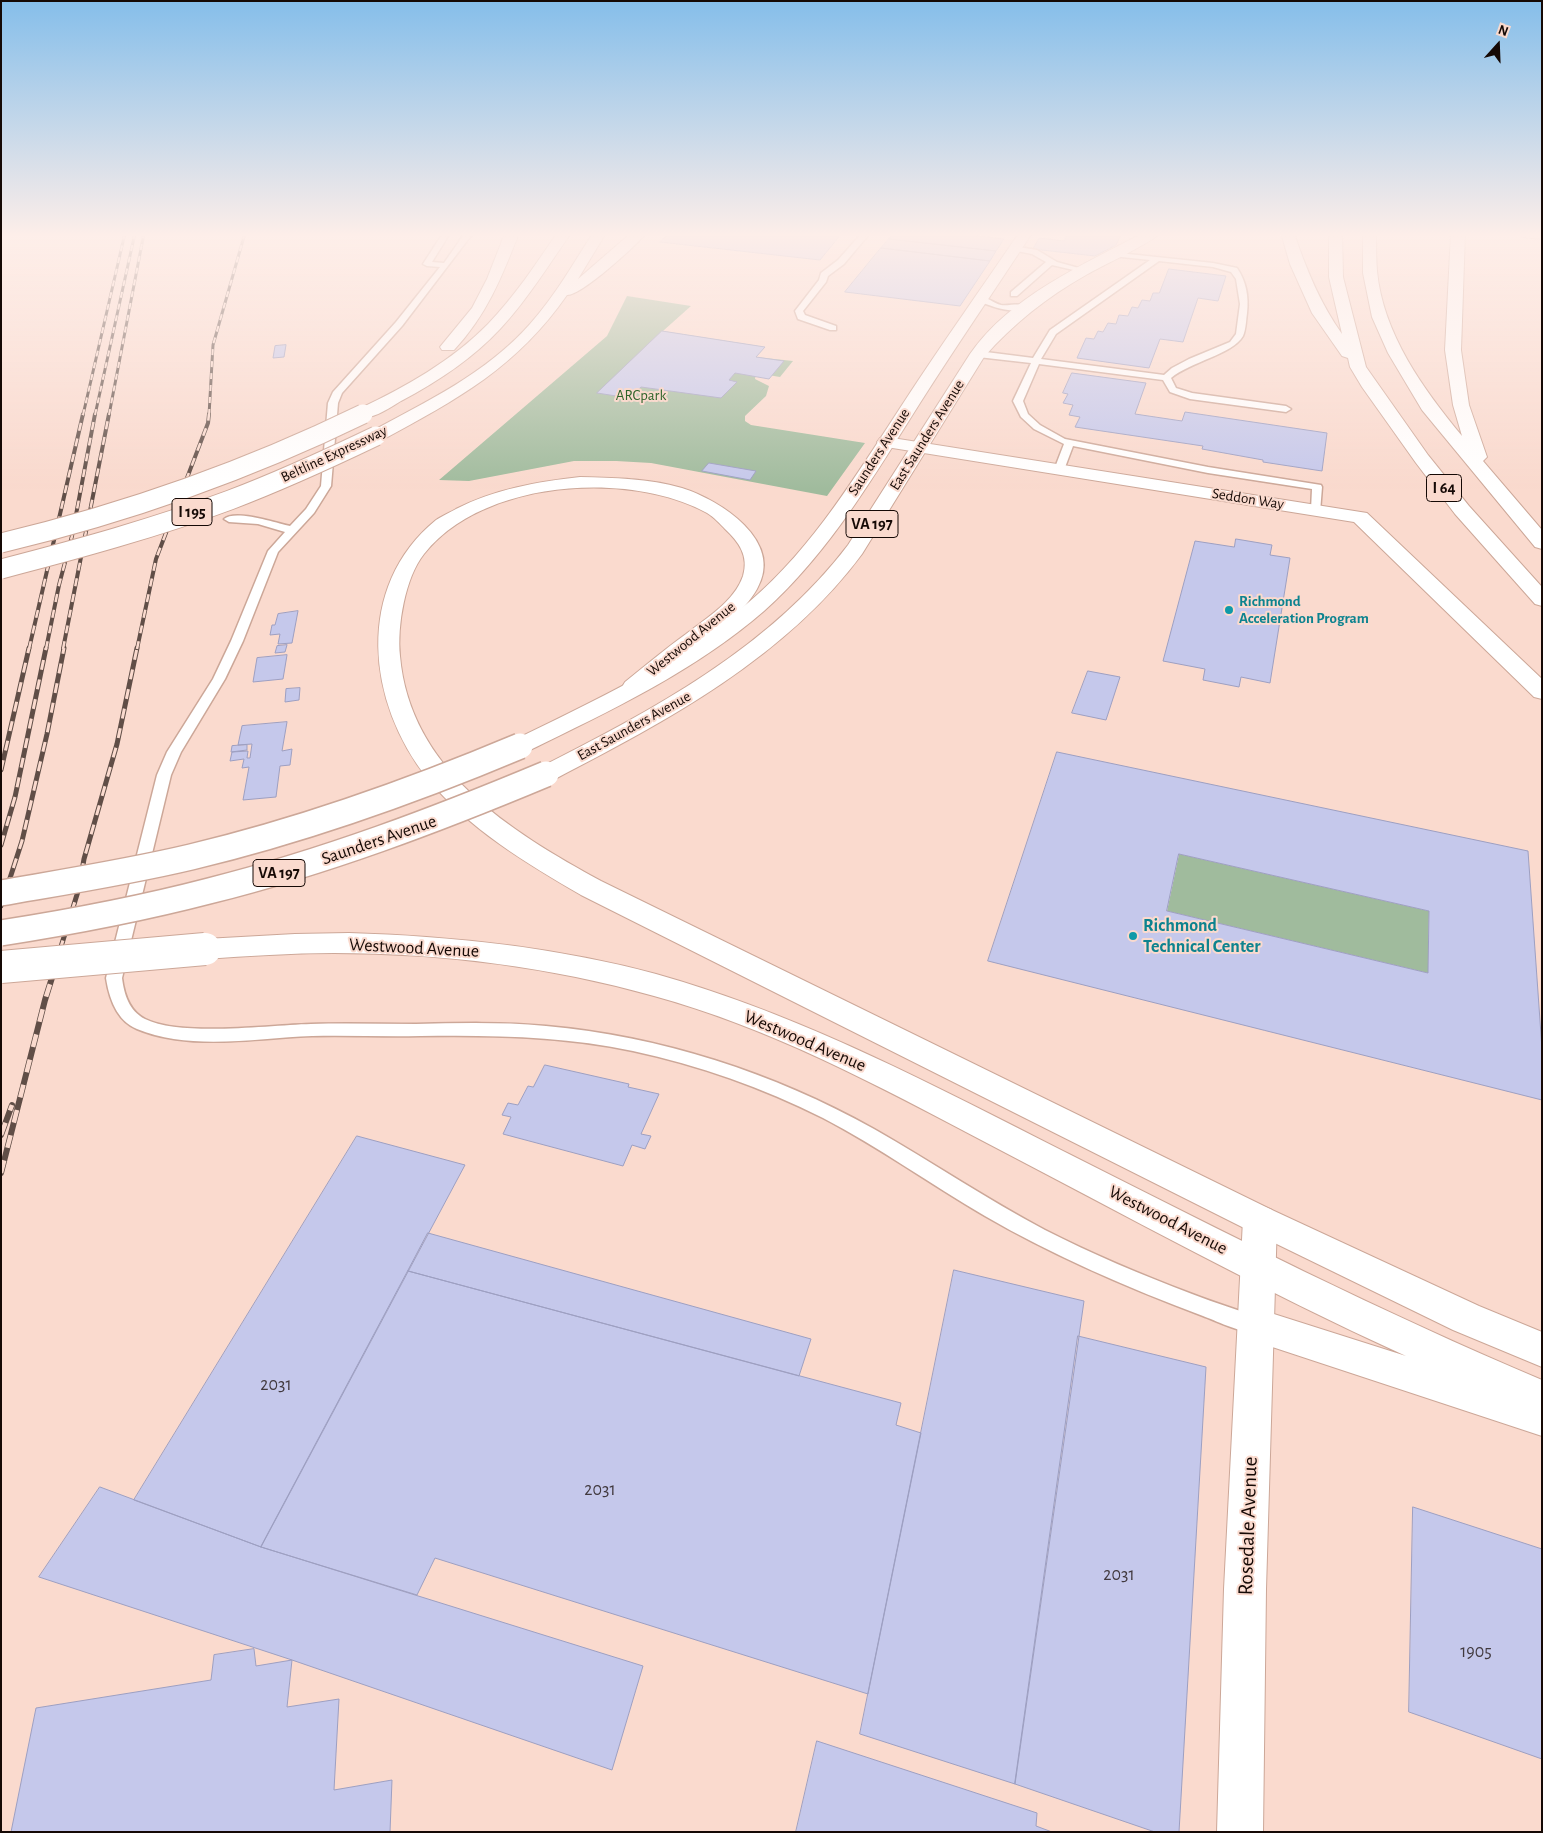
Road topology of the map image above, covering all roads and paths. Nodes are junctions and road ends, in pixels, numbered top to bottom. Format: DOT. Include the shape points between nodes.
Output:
graph roads {
  1 [pos="402,319"];
  2 [pos="473,319"];
  3 [pos="500,319"];
  4 [pos="543,319"];
  5 [pos="805,319"];
  6 [pos="968,319"];
  7 [pos="1008,319"];
  8 [pos="1072,319"];
  9 [pos="1242,319"];
  10 [pos="1323,319"];
  11 [pos="1346,319"];
  12 [pos="1381,319"];
  13 [pos="1454,319"];
  14 [pos="833,328"];
  15 [pos="978,354"];
  16 [pos="1036,361"];
  17 [pos="1358,367"];
  18 [pos="1166,378"];
  19 [pos="1286,409"];
  20 [pos="365,413"];
  21 [pos="886,442"];
  22 [pos="1070,442"];
  23 [pos="919,448"];
  24 [pos="1059,470"];
  25 [pos="1483,473"];
  26 [pos="1316,510"];
  27 [pos="229,519"];
  28 [pos="291,530"];
  29 [pos="1,543"];
  30 [pos="1542,543"];
  31 [pos="1,569"];
  32 [pos="1542,600"];
  33 [pos="628,691"];
  34 [pos="1542,692"];
  35 [pos="546,774"];
  36 [pos="1,893"];
  37 [pos="1,933"];
  38 [pos="1,967"];
  39 [pos="1260,1220"];
  40 [pos="1257,1266"];
  41 [pos="1254,1325"];
  42 [pos="1542,1350"];
  43 [pos="1542,1398"];
  44 [pos="1542,1418"];
  45 [pos="1240,1832"];
  1 -- 28 [label="lane" via="338,392 333,403 326,486 316,505"];
  2 -- 20 [label="main road" via="465,331 435,359"];
  3 -- 20 [label="main road, Beltline Expressway / I 195" via="432,376"];
  4 -- 31 [label="main road, Beltline Expressway / I 195, bridge" via="504,357 450,395 321,462 230,500"];
  5 -- 14 [label="lane"];
  6 -- 21 [label="main road, Saunders Avenue / VA 197"];
  7 -- 15 [label="main road, East Saunders Avenue / VA 197"];
  8 -- 16 [label="lane" via="1053,332"];
  9 -- 18 [label="lane" via="1240,334 1233,344 1192,360"];
  10 -- 17 [label="main road, I 64"];
  11 -- 17 [label="main road"];
  12 -- 25 [label="main road" via="1396,353 1428,406"];
  13 -- 25 [label="main road, I 64" via="1453,350 1461,405"];
  15 -- 16 [label="lane"];
  15 -- 23 [label="main road, East Saunders Avenue / VA 197"];
  16 -- 18 [label="lane"];
  16 -- 22 [label="lane" via="1018,401 1024,415 1037,427"];
  17 -- 32 [label="main road, I 64" via="1462,510"];
  18 -- 19 [label="lane" via="1173,390 1190,396"];
  20 -- 29 [label="main road, Beltline Expressway / I 195, bridge" via="251,466 96,518"];
  21 -- 23 [label="main road, Seddon Way"];
  21 -- 33 [label="main road, Saunders Avenue / VA 197" via="836,517 777,588 732,627"];
  22 -- 24 [label="lane"];
  22 -- 26 [label="lane" via="1208,470 1317,486"];
  23 -- 24 [label="main road, Seddon Way"];
  23 -- 35 [label="main road, East Saunders Avenue / VA 197" via="848,558 817,593 775,632 698,690 617,738"];
  24 -- 26 [label="main road, Seddon Way"];
  25 -- 30 [label="main road, I 64"];
  26 -- 34 [label="main road, Seddon Way" via="1360,516"];
  27 -- 28 [label="lane" via="259,521"];
  28 -- 41 [label="lane" via="273,551 219,679 174,752 164,775 114,978 123,1009 131,1018 154,1030 178,1034 506,1029 590,1038 682,1057 811,1104 1045,1239 1130,1280"];
  33 -- 36 [label="main road, Saunders Avenue / VA 197, bridge" via="520,746 464,770 289,831 144,867"];
  33 -- 39 [label="main road, Westwood Avenue" via="730,610 752,580 756,567 750,542 718,510 697,500 644,486 613,482 555,484 512,493 476,506 440,527 416,550 402,577 388,634 398,705 408,731 421,751 456,794 481,818 539,860 591,888"];
  35 -- 37 [label="main road, Saunders Avenue / VA 197, bridge" via="444,817 300,866 143,908"];
  38 -- 40 [label="main road, Westwood Avenue, bridge" via="205,949 348,943 470,950 592,970 714,1003 842,1054"];
  39 -- 40 [label="main road, Rosedale Avenue"];
  39 -- 42 [label="main road, Westwood Avenue" via="1466,1318"];
  40 -- 41 [label="main road, Rosedale Avenue"];
  40 -- 43 [label="main road, Westwood Avenue" via="1447,1358"];
  41 -- 44 [label="main road"];
  41 -- 45 [label="main road, Rosedale Avenue"];
}
